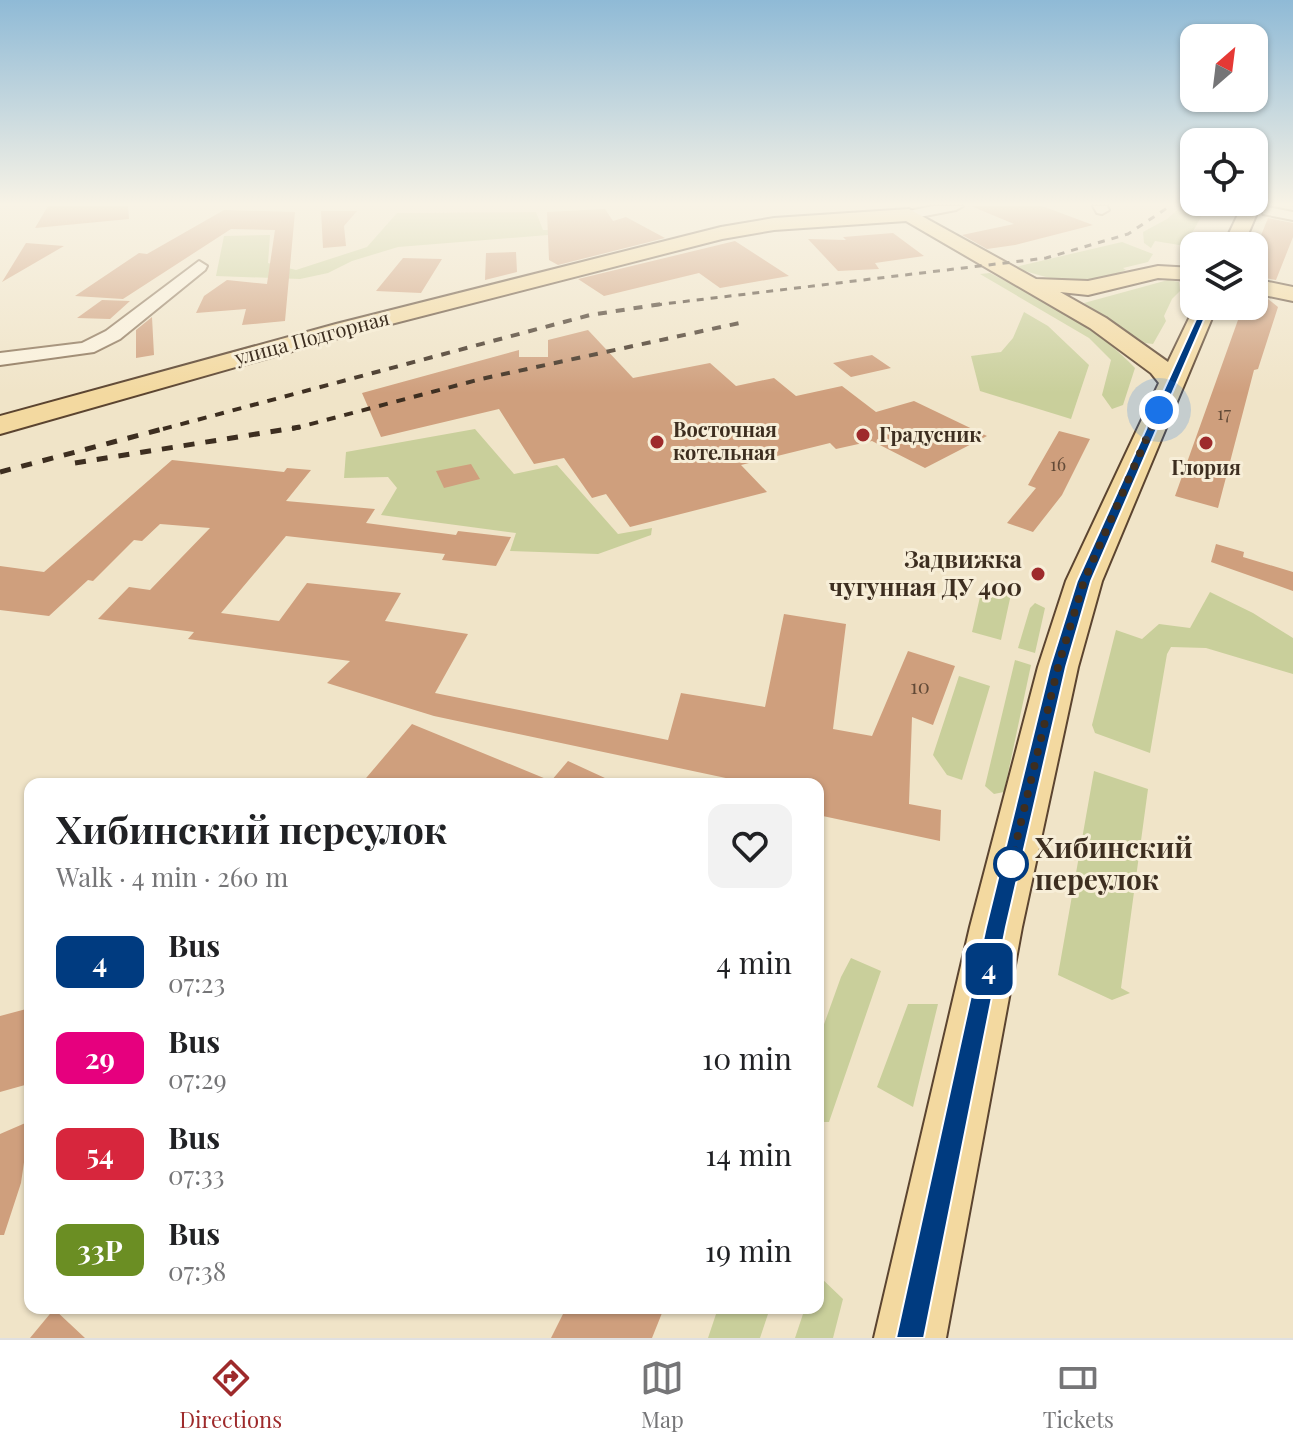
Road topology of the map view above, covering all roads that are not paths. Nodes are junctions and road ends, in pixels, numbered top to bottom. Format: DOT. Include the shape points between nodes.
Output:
graph roads {
  1 [pos="196,268"];
  2 [pos="582,268"];
  3 [pos="1006,268"];
  4 [pos="1180,273"];
  5 [pos="1032,283"];
  6 [pos="1268,289"];
  7 [pos="1293,294"];
  8 [pos="1200,320"];
  9 [pos="0,359"];
  10 [pos="1172,382"];
  11 [pos="0,425"];
  12 [pos="910,1338"];
  1 -- 9 [label="street" via="113,335 87,348"];
  2 -- 11 [label="main road, улица Подгорная"];
  3 -- 5 [label="main road"];
  4 -- 5 [label="main road" via="1158,272 1088,288"];
  5 -- 10 [label="main road" via="1125,340"];
  6 -- 7 [label="main road"];
  8 -- 10 [label="main road"];
  10 -- 12 [label="main road" via="1084,581 1058,667 996,927"];
}
